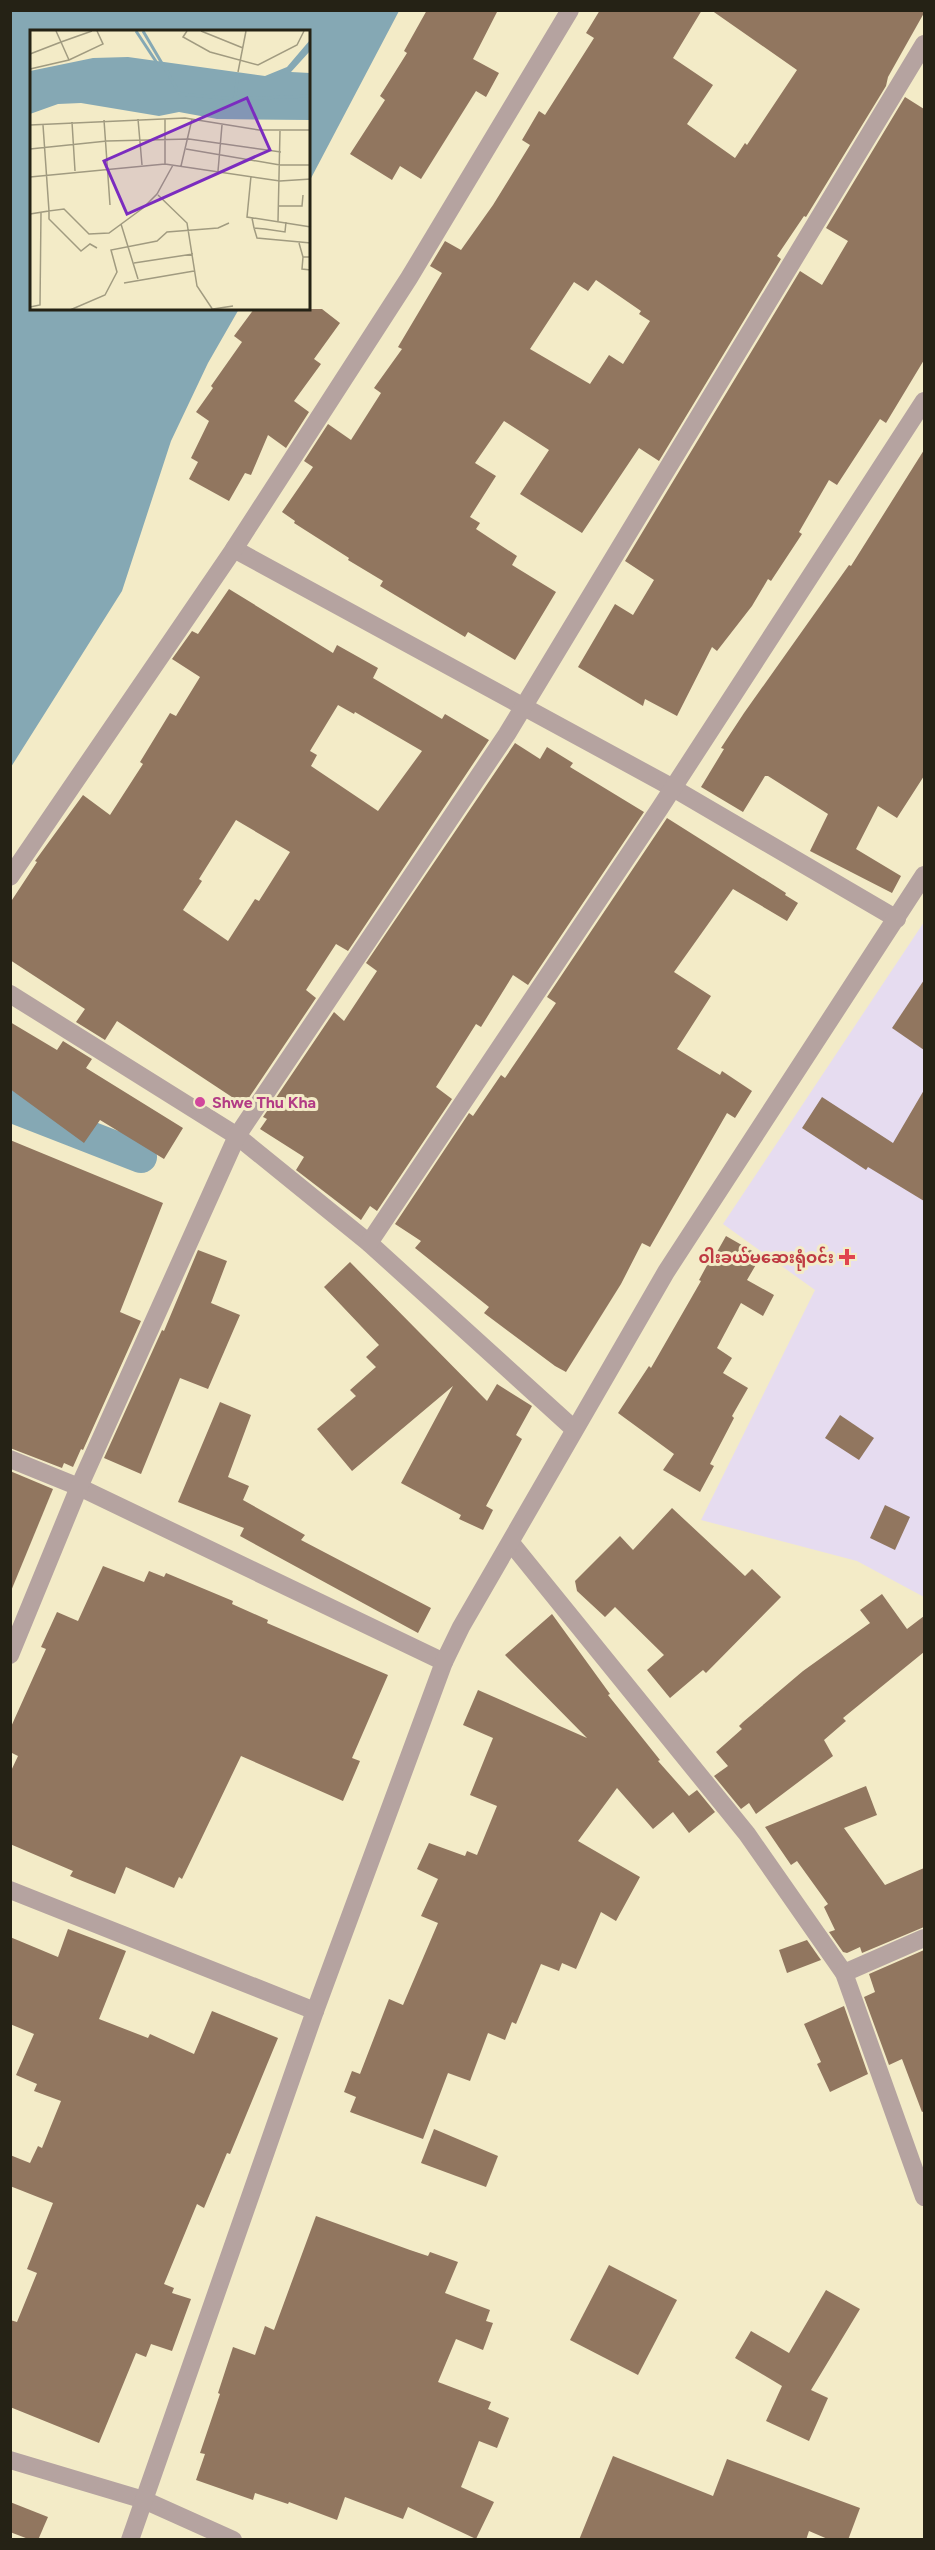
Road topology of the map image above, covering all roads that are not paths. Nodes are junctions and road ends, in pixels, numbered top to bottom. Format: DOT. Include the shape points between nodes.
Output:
graph roads {
  1 [pos="570,10"];
  2 [pos="924,44"];
  3 [pos="924,400"];
  4 [pos="234,549"];
  5 [pos="524,706"];
  6 [pos="673,789"];
  7 [pos="924,875"];
  8 [pos="10,877"];
  9 [pos="897,919"];
  10 [pos="10,994"];
  11 [pos="237,1136"];
  12 [pos="369,1243"];
  13 [pos="574,1429"];
  14 [pos="10,1459"];
  15 [pos="80,1487"];
  16 [pos="511,1544"];
  17 [pos="10,1655"];
  18 [pos="444,1662"];
  19 [pos="10,1890"];
  20 [pos="924,1938"];
  21 [pos="844,1973"];
  22 [pos="315,2011"];
  23 [pos="924,2197"];
  24 [pos="10,2460"];
  25 [pos="144,2500"];
  26 [pos="130,2540"];
  27 [pos="233,2540"];
  1 -- 4 [label="street" via="409,278"];
  2 -- 5 [label="street"];
  3 -- 6 [label="street"];
  4 -- 5 [label="street"];
  4 -- 8 [label="street"];
  5 -- 6 [label="street"];
  5 -- 11 [label="street"];
  6 -- 9 [label="street"];
  6 -- 12 [label="street"];
  7 -- 9 [label="street"];
  9 -- 13 [label="street" via="666,1272"];
  10 -- 11 [label="street"];
  11 -- 12 [label="street"];
  11 -- 15 [label="street"];
  12 -- 13 [label="street"];
  13 -- 16 [label="street"];
  14 -- 15 [label="street"];
  15 -- 17 [label="street"];
  15 -- 18 [label="street"];
  16 -- 18 [label="street"];
  16 -- 21 [label="street" via="747,1834"];
  18 -- 22 [label="street"];
  19 -- 22 [label="street"];
  20 -- 21 [label="street"];
  21 -- 23 [label="street"];
  22 -- 25 [label="street"];
  24 -- 25 [label="street"];
  25 -- 26 [label="street"];
  25 -- 27 [label="street"];
}
